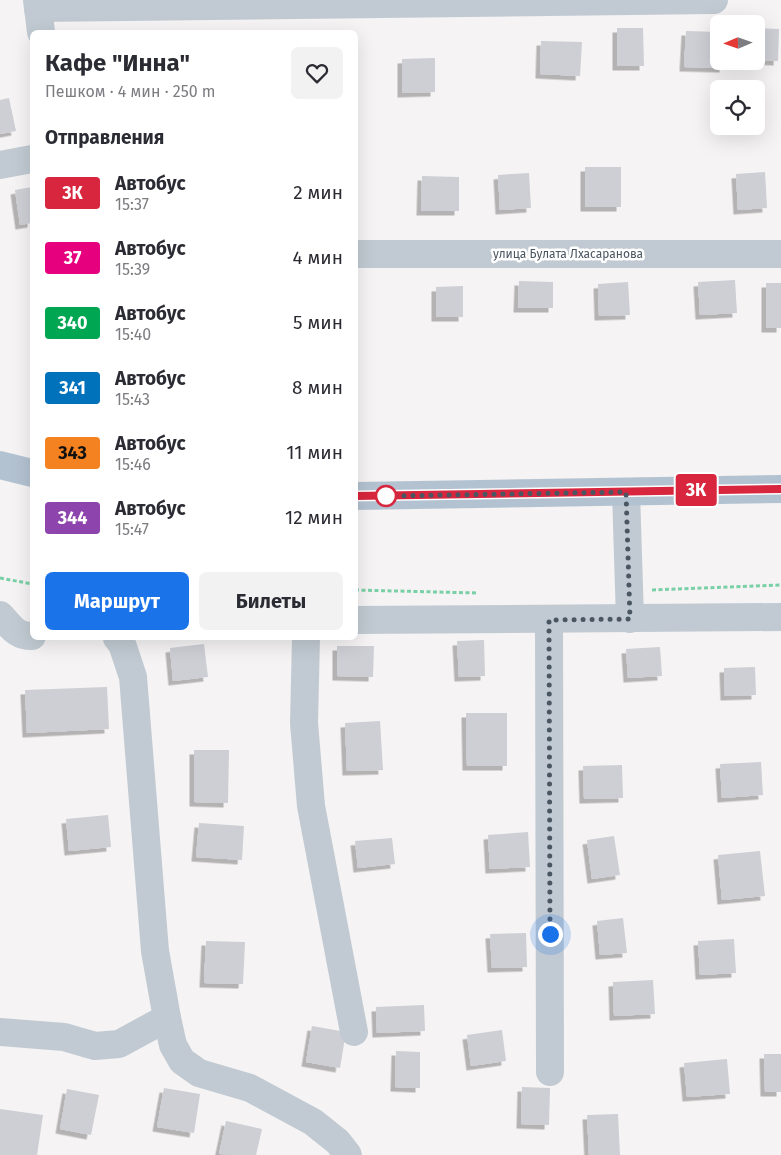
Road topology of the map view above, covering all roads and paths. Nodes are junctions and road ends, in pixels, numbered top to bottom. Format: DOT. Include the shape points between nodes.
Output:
graph roads {
  1 [pos="714,0"];
  2 [pos="38,14"];
  3 [pos="30,160"];
  4 [pos="0,165"];
  5 [pos="358,254"];
  6 [pos="781,254"];
  7 [pos="0,465"];
  8 [pos="30,472"];
  9 [pos="781,489"];
  10 [pos="626,492"];
  11 [pos="358,496"];
  12 [pos="0,578"];
  13 [pos="30,584"];
  14 [pos="781,585"];
  15 [pos="358,590"];
  16 [pos="629,591"];
  17 [pos="479,593"];
  18 [pos="0,615"];
  19 [pos="781,617"];
  20 [pos="630,619"];
  21 [pos="358,620"];
  22 [pos="549,620"];
  23 [pos="781,622"];
  24 [pos="30,636"];
  25 [pos="119,640"];
  26 [pos="306,640"];
  27 [pos="167,1018"];
  28 [pos="0,1032"];
  29 [pos="354,1032"];
  30 [pos="550,1072"];
  31 [pos="348,1155"];
  1 -- 2 [label="street"];
  3 -- 4 [label="street"];
  5 -- 6 [label="street, улица Булата Лхасаранова"];
  7 -- 8 [label="main road"];
  9 -- 10 [label="main road"];
  10 -- 11 [label="main road"];
  10 -- 16 [label="street"];
  12 -- 13 [label="path"];
  14 -- 16 [label="path"];
  15 -- 17 [label="path"];
  16 -- 20 [label="street"];
  18 -- 24 [label="street" via="15,632"];
  19 -- 20 [label="street"];
  19 -- 23 [label="street"];
  20 -- 22 [label="street"];
  21 -- 22 [label="street"];
  22 -- 30 [label="street"];
  25 -- 27 [label="street" via="133,676 155,951"];
  26 -- 29 [label="street" via="304,723 311,806"];
  27 -- 28 [label="street" via="119,1044 95,1046 64,1037"];
  27 -- 31 [label="street" via="173,1045 182,1061 199,1073 250,1088 313,1122 338,1142"];
}
